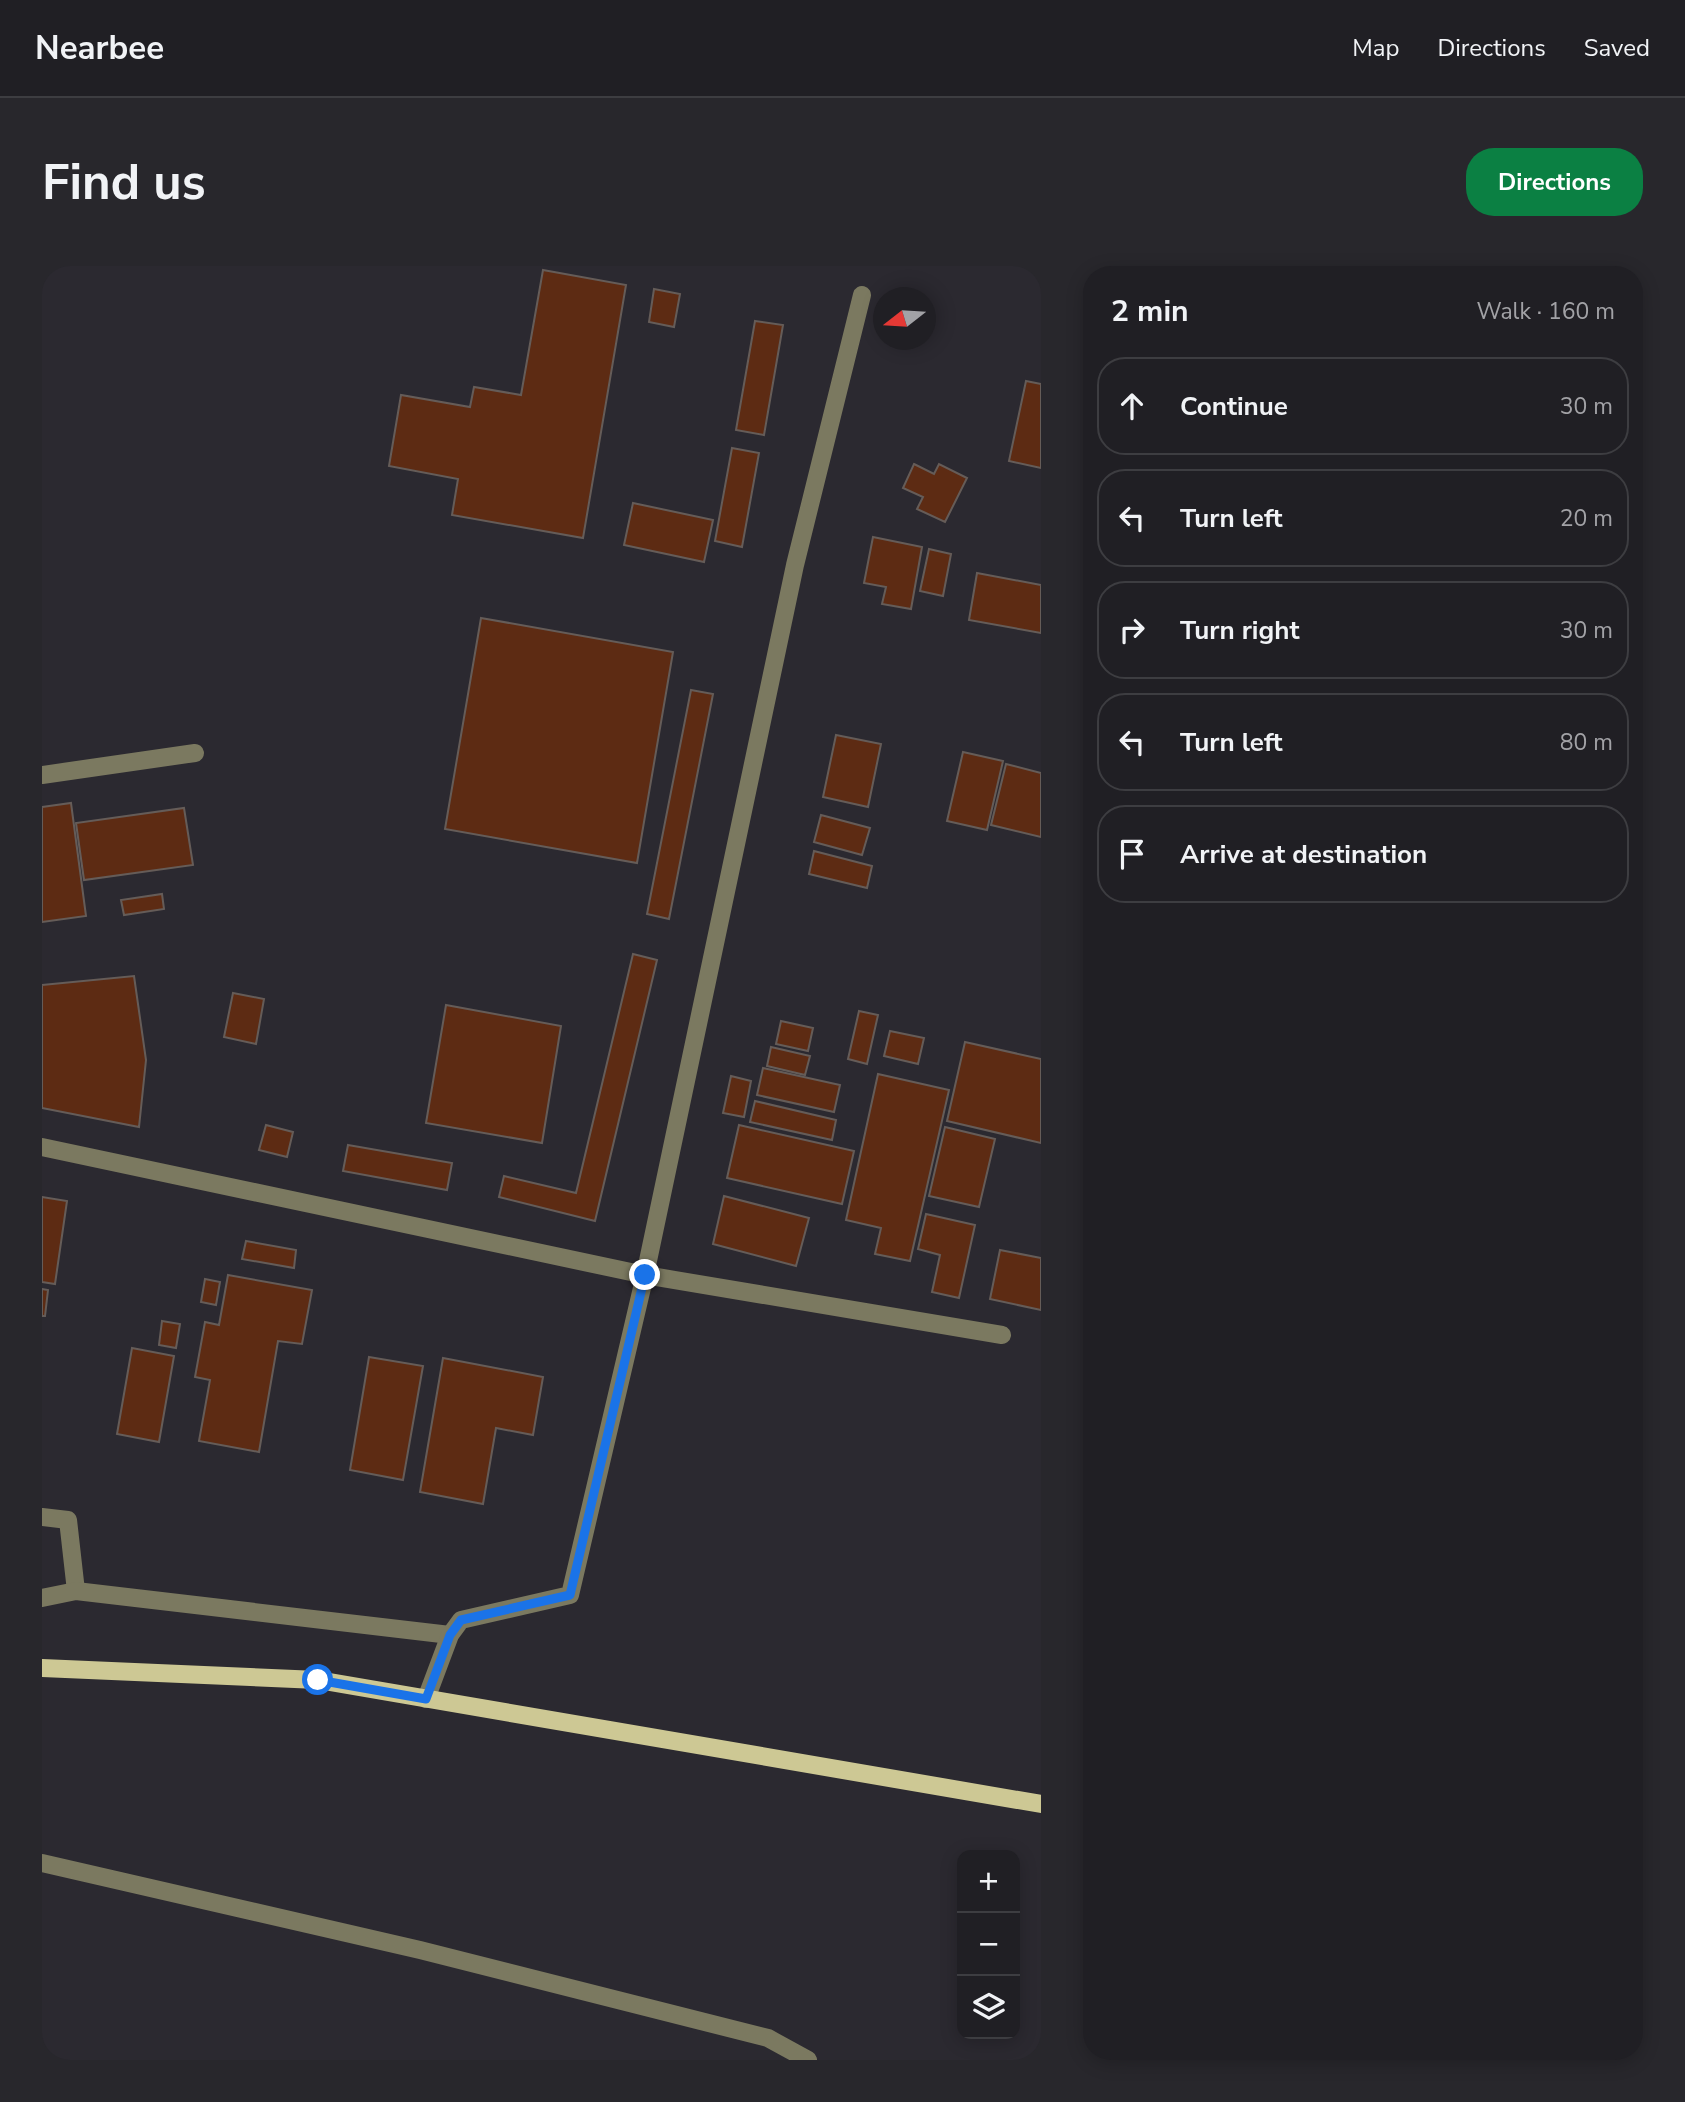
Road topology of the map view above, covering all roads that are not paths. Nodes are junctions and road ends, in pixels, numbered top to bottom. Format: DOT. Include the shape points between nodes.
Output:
graph roads {
  1 [pos="862,296"];
  2 [pos="195,753"];
  3 [pos="42,775"];
  4 [pos="42,1147"];
  5 [pos="645,1275"];
  6 [pos="1002,1335"];
  7 [pos="42,1517"];
  8 [pos="76,1591"];
  9 [pos="42,1598"];
  10 [pos="450,1635"];
  11 [pos="42,1668"];
  12 [pos="426,1699"];
  13 [pos="1041,1804"];
  14 [pos="42,1863"];
  15 [pos="808,2060"];
  1 -- 5 [label="street" via="795,565"];
  2 -- 3 [label="street"];
  4 -- 5 [label="street"];
  5 -- 6 [label="street"];
  5 -- 10 [label="street" via="570,1595 461,1620"];
  7 -- 8 [label="street" via="68,1520"];
  8 -- 9 [label="street"];
  8 -- 10 [label="street"];
  10 -- 12 [label="street"];
  11 -- 12 [label="main road" via="318,1680"];
  12 -- 13 [label="main road"];
  14 -- 15 [label="street" via="420,1950 768,2038"];
}
